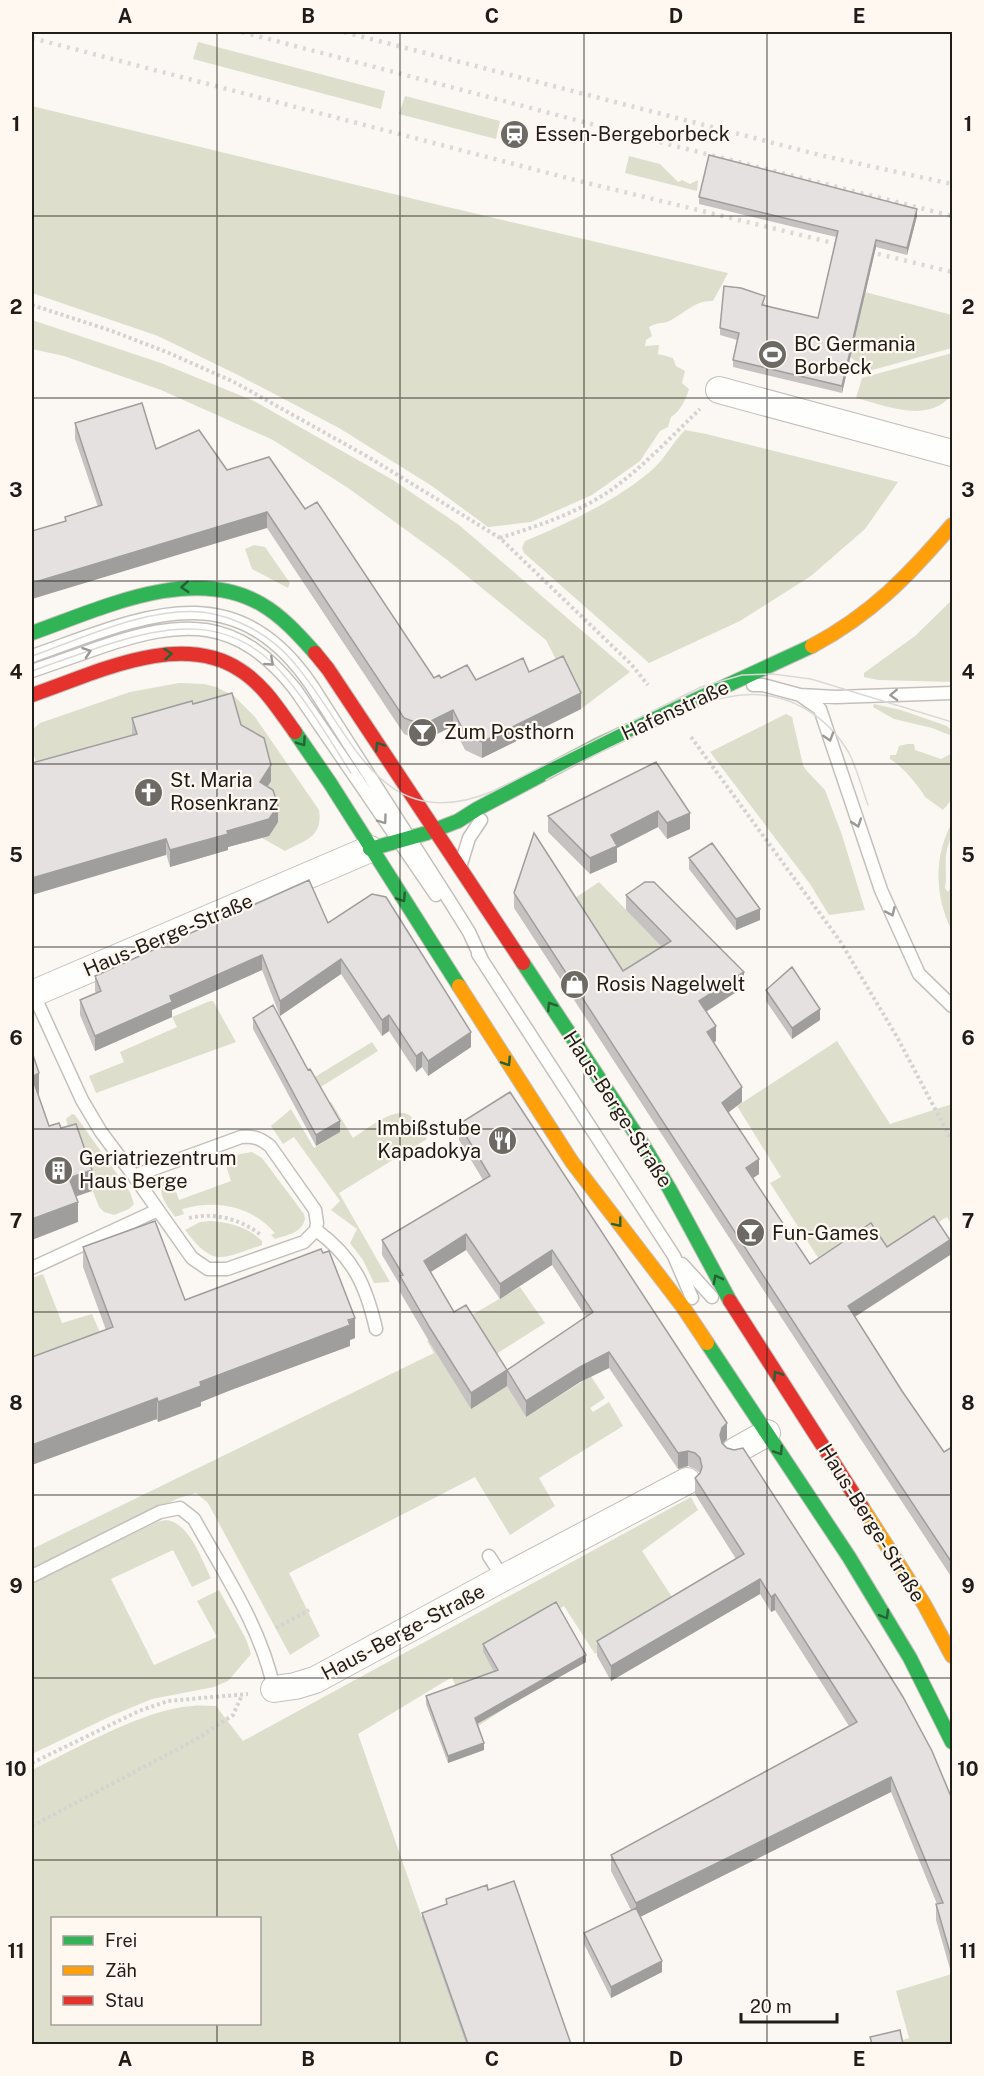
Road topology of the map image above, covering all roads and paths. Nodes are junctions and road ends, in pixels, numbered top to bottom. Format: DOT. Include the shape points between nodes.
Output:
graph roads {
  1 [pos="32,305"];
  2 [pos="719,390"];
  3 [pos="952,453"];
  4 [pos="952,525"];
  5 [pos="500,538"];
  6 [pos="32,633"];
  7 [pos="32,656"];
  8 [pos="32,671"];
  9 [pos="728,685"];
  10 [pos="952,693"];
  11 [pos="32,694"];
  12 [pos="800,695"];
  13 [pos="670,710"];
  14 [pos="688,733"];
  15 [pos="500,796"];
  16 [pos="472,815"];
  17 [pos="434,830"];
  18 [pos="404,838"];
  19 [pos="370,849"];
  20 [pos="453,869"];
  21 [pos="449,900"];
  22 [pos="482,960"];
  23 [pos="32,993"];
  24 [pos="952,1006"];
  25 [pos="952,1141"];
  26 [pos="134,1176"];
  27 [pos="158,1209"];
  28 [pos="169,1226"];
  29 [pos="316,1230"];
  30 [pos="272,1253"];
  31 [pos="674,1256"];
  32 [pos="32,1268"];
  33 [pos="376,1329"];
  34 [pos="758,1347"];
  35 [pos="724,1367"];
  36 [pos="767,1433"];
  37 [pos="735,1451"];
  38 [pos="687,1481"];
  39 [pos="489,1556"];
  40 [pos="32,1576"];
  41 [pos="503,1578"];
  42 [pos="309,1610"];
  43 [pos="259,1637"];
  44 [pos="952,1656"];
  45 [pos="274,1689"];
  46 [pos="243,1695"];
  47 [pos="952,1742"];
  48 [pos="32,1763"];
  49 [pos="32,1826"];
  1 -- 5 [label="path" via="141,342 234,382 361,453"];
  2 -- 3 [label="street"];
  2 -- 5 [label="path" via="610,490 561,516"];
  4 -- 9 [label="main road, Hafenstraße" via="905,578 861,617 813,646"];
  5 -- 13 [label="path" via="631,664"];
  17 -- 6 [label="main road, Haus-Berge-Straße, one-way" via="311,646 270,610 242,595 202,586 157,591"];
  7 -- 18 [label="lane" via="161,615 203,612 240,623 274,643 296,664"];
  8 -- 18 [label="lane, one-way" via="164,629 206,630 236,639 282,673"];
  9 -- 12 [label="lane" via="763,685"];
  9 -- 13 [label="main road, Hafenstraße"];
  10 -- 12 [label="lane, one-way"];
  11 -- 19 [label="main road, Haus-Berge-Straße, one-way" via="158,655 217,658 242,671 267,693"];
  12 -- 24 [label="lane, one-way" via="820,709 881,890 919,974"];
  13 -- 15 [label="main road, Hafenstraße"];
  14 -- 25 [label="path" via="840,940"];
  15 -- 16 [label="main road, Hafenstraße"];
  15 -- 20 [label="lane" via="477,824"];
  16 -- 17 [label="main road, Hafenstraße"];
  16 -- 20 [label="lane" via="464,828"];
  17 -- 18 [label="main road, Hafenstraße"];
  17 -- 20 [label="main road, Haus-Berge-Straße"];
  18 -- 19 [label="main road, Hafenstraße"];
  18 -- 21 [label="lane"];
  18 -- 22 [label="lane"];
  19 -- 23 [label="street, Haus-Berge-Straße"];
  19 -- 35 [label="main road, Haus-Berge-Straße, one-way" via="572,1162"];
  20 -- 21 [label="lane"];
  20 -- 22 [label="lane" via="462,908"];
  34 -- 20 [label="main road, Haus-Berge-Straße, one-way" via="645,1148"];
  21 -- 22 [label="lane" via="456,922"];
  22 -- 31 [label="lane"];
  23 -- 26 [label="lane" via="82,1100"];
  26 -- 27 [label="lane"];
  26 -- 29 [label="lane" via="241,1137 259,1138 270,1146 315,1210"];
  27 -- 28 [label="lane"];
  27 -- 32 [label="lane"];
  28 -- 30 [label="path" via="195,1217 234,1220 259,1234"];
  28 -- 30 [label="lane" via="192,1258 208,1269 227,1269"];
  29 -- 30 [label="lane" via="304,1242"];
  29 -- 33 [label="lane" via="340,1249 356,1269"];
  31 -- 34 [label="lane"];
  31 -- 35 [label="lane"];
  44 -- 34 [label="main road, Haus-Berge-Straße, one-way" via="918,1595"];
  35 -- 36 [label="main road, Haus-Berge-Straße"];
  36 -- 37 [label="street"];
  36 -- 47 [label="main road, Haus-Berge-Straße, one-way" via="872,1592 924,1683"];
  38 -- 41 [label="street, Haus-Berge-Straße"];
  39 -- 41 [label="lane"];
  40 -- 43 [label="lane" via="160,1512 180,1508 194,1519"];
  41 -- 45 [label="street, Haus-Berge-Straße" via="315,1680"];
  42 -- 43 [label="path"];
  43 -- 45 [label="lane"];
  45 -- 46 [label="path"];
  46 -- 48 [label="path" via="168,1701"];
  46 -- 49 [label="path" via="232,1715 195,1740"];
}
